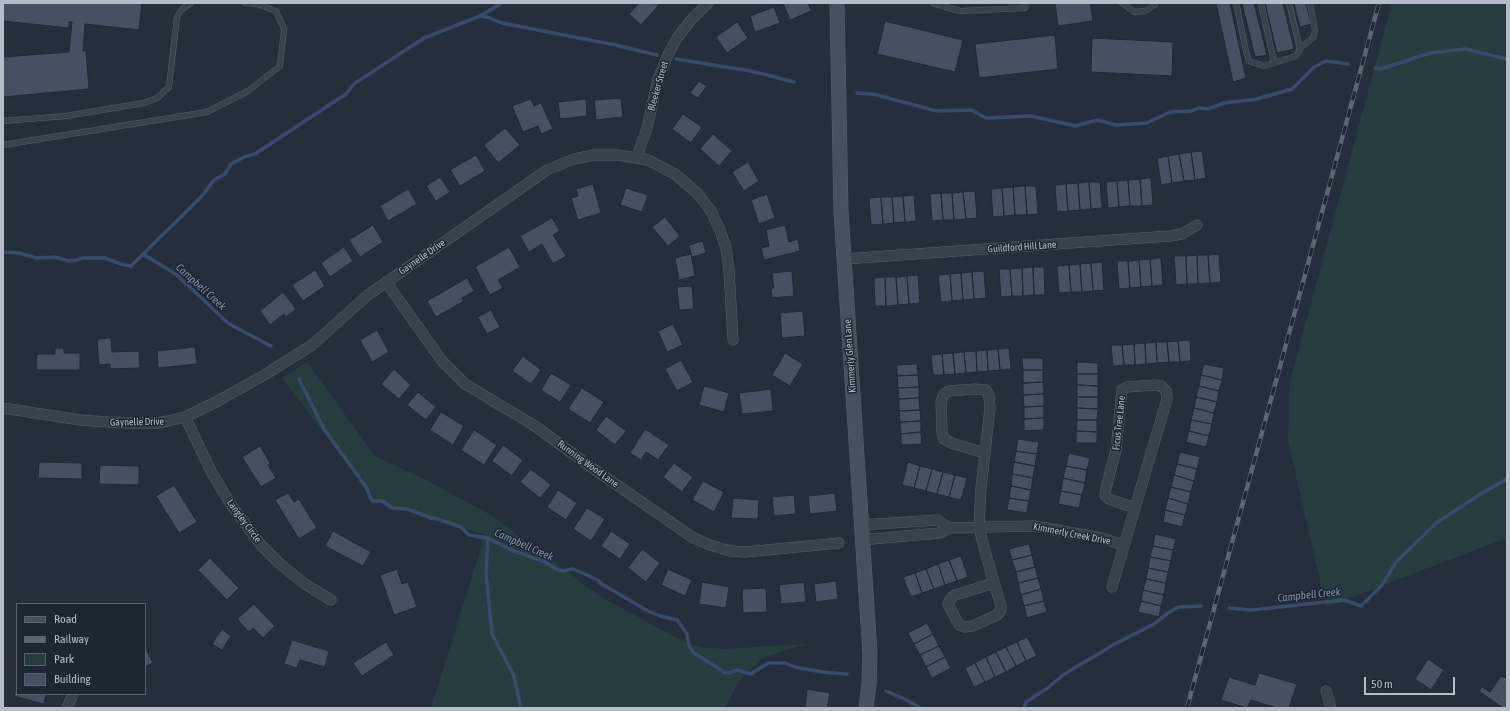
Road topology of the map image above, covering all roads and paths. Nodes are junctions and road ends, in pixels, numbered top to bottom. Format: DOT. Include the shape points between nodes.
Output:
graph roads {
  1 [pos="191,3"];
  2 [pos="245,3"];
  3 [pos="708,3"];
  4 [pos="837,3"];
  5 [pos="932,3"];
  6 [pos="1027,3"];
  7 [pos="1122,3"];
  8 [pos="1155,3"];
  9 [pos="1236,3"];
  10 [pos="1261,3"];
  11 [pos="1289,3"];
  12 [pos="1310,3"];
  13 [pos="1299,49"];
  14 [pos="1274,62"];
  15 [pos="3,121"];
  16 [pos="3,145"];
  17 [pos="637,157"];
  18 [pos="1197,225"];
  19 [pos="844,259"];
  20 [pos="386,282"];
  21 [pos="733,340"];
  22 [pos="3,408"];
  23 [pos="186,417"];
  24 [pos="985,453"];
  25 [pos="1135,508"];
  26 [pos="860,525"];
  27 [pos="980,526"];
  28 [pos="948,528"];
  29 [pos="862,540"];
  30 [pos="839,543"];
  31 [pos="1123,545"];
  32 [pos="994,583"];
  33 [pos="1112,586"];
  34 [pos="332,600"];
  35 [pos="1326,691"];
  36 [pos="73,695"];
  37 [pos="67,708"];
  38 [pos="866,708"];
  39 [pos="1330,708"];
  1 -- 15 [label="lane" via="182,9 177,17 168,87 158,98 144,103 66,116"];
  2 -- 16 [label="lane" via="257,4 276,11 284,29 280,66 248,91 207,112"];
  3 -- 17 [label="street, Bleeker Street" via="677,38 667,57 658,79 647,128"];
  4 -- 19 [label="street, Kimmerly Glen Lane"];
  5 -- 6 [label="lane" via="960,11 1025,8"];
  7 -- 8 [label="lane" via="1135,12 1146,11"];
  9 -- 14 [label="lane" via="1249,61 1264,66"];
  10 -- 14 [label="lane"];
  11 -- 13 [label="lane"];
  12 -- 13 [label="lane" via="1315,31 1313,38"];
  13 -- 14 [label="lane" via="1296,56"];
  17 -- 20 [label="street, Gaynelle Drive" via="618,154 594,155 574,159 547,170"];
  17 -- 21 [label="street, Gaynelle Drive" via="657,164 683,180 698,194 720,230 729,270"];
  18 -- 19 [label="street, Guildford Hill Lane" via="1182,234 1170,236"];
  19 -- 26 [label="street, Kimmerly Glen Lane"];
  20 -- 23 [label="street, Gaynelle Drive" via="312,345 266,374"];
  20 -- 30 [label="street, Running Wood Lane" via="442,361 465,384 535,426 692,537 710,545 746,552"];
  22 -- 23 [label="street, Gaynelle Drive" via="80,420 121,423 157,423"];
  23 -- 34 [label="street, Langley Circle" via="212,473 245,526 280,564 305,584"];
  24 -- 24 [label="street" via="944,439 941,415 944,394 986,390 990,408"];
  24 -- 27 [label="street" via="980,488"];
  25 -- 25 [label="street, Ficus Tree Lane" via="1109,500 1106,494 1116,450 1122,390 1155,384 1166,392 1167,399"];
  25 -- 31 [label="street, Ficus Tree Lane"];
  26 -- 28 [label="street, Kimmerly Creek Drive" via="938,520"];
  26 -- 29 [label="street, Kimmerly Glen Lane"];
  27 -- 28 [label="street, Kimmerly Creek Drive"];
  27 -- 31 [label="street, Kimmerly Creek Drive" via="1034,526 1102,538"];
  27 -- 32 [label="street"];
  28 -- 29 [label="street, Kimmerly Creek Drive" via="940,534"];
  29 -- 38 [label="street, Kimmerly Glen Lane" via="870,654"];
  31 -- 33 [label="street, Ficus Tree Lane"];
  32 -- 32 [label="street" via="1001,606 997,615 973,626 959,625 948,604 951,598"];
  35 -- 39 [label="street"];
  36 -- 37 [label="street"];
}
